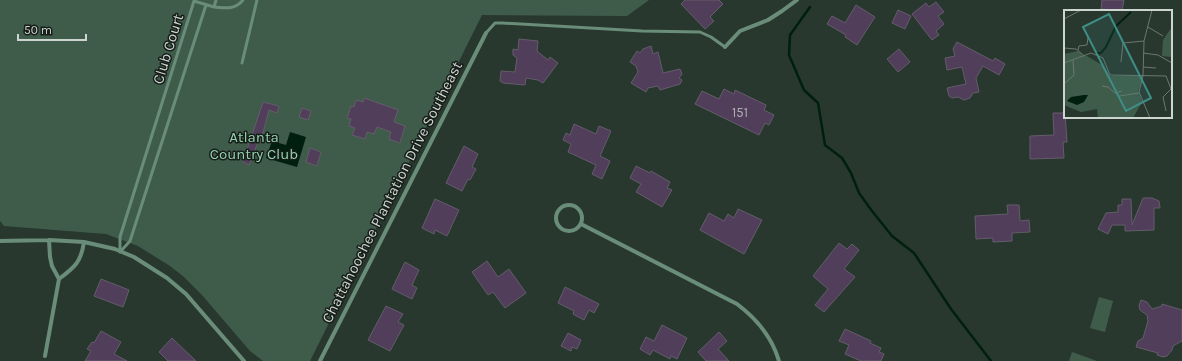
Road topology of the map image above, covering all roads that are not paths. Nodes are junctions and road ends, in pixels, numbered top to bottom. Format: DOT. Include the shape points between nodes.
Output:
graph roads {
  1 [pos="216,0"];
  2 [pos="243,0"];
  3 [pos="257,0"];
  4 [pos="797,0"];
  5 [pos="194,1"];
  6 [pos="206,5"];
  7 [pos="214,7"];
  8 [pos="486,33"];
  9 [pos="725,47"];
  10 [pos="242,63"];
  11 [pos="581,224"];
  12 [pos="49,240"];
  13 [pos="0,241"];
  14 [pos="84,242"];
  15 [pos="120,252"];
  16 [pos="59,279"];
  17 [pos="45,356"];
  18 [pos="244,361"];
  19 [pos="320,361"];
  20 [pos="779,361"];
  1 -- 7 [label="lane"];
  2 -- 7 [label="lane" via="231,8"];
  3 -- 10 [label="lane"];
  4 -- 9 [label="street" via="768,20 740,31"];
  5 -- 6 [label="lane, Club Court"];
  5 -- 15 [label="lane, Club Court" via="120,237"];
  6 -- 7 [label="lane"];
  6 -- 15 [label="lane, Club Court" via="130,241"];
  8 -- 9 [label="lane" via="494,23 700,32"];
  8 -- 19 [label="street, Chattahoochee Plantation Drive Southeast"];
  11 -- 11 [label="street" via="582,214 575,206 570,204 558,211 556,218 562,229 572,230"];
  11 -- 20 [label="street" via="737,304 763,329"];
  12 -- 13 [label="street"];
  12 -- 14 [label="street"];
  12 -- 16 [label="street" via="52,266"];
  14 -- 15 [label="street"];
  14 -- 16 [label="street" via="78,262"];
  15 -- 18 [label="street" via="134,257 167,278 186,294"];
  16 -- 17 [label="street"];
}
